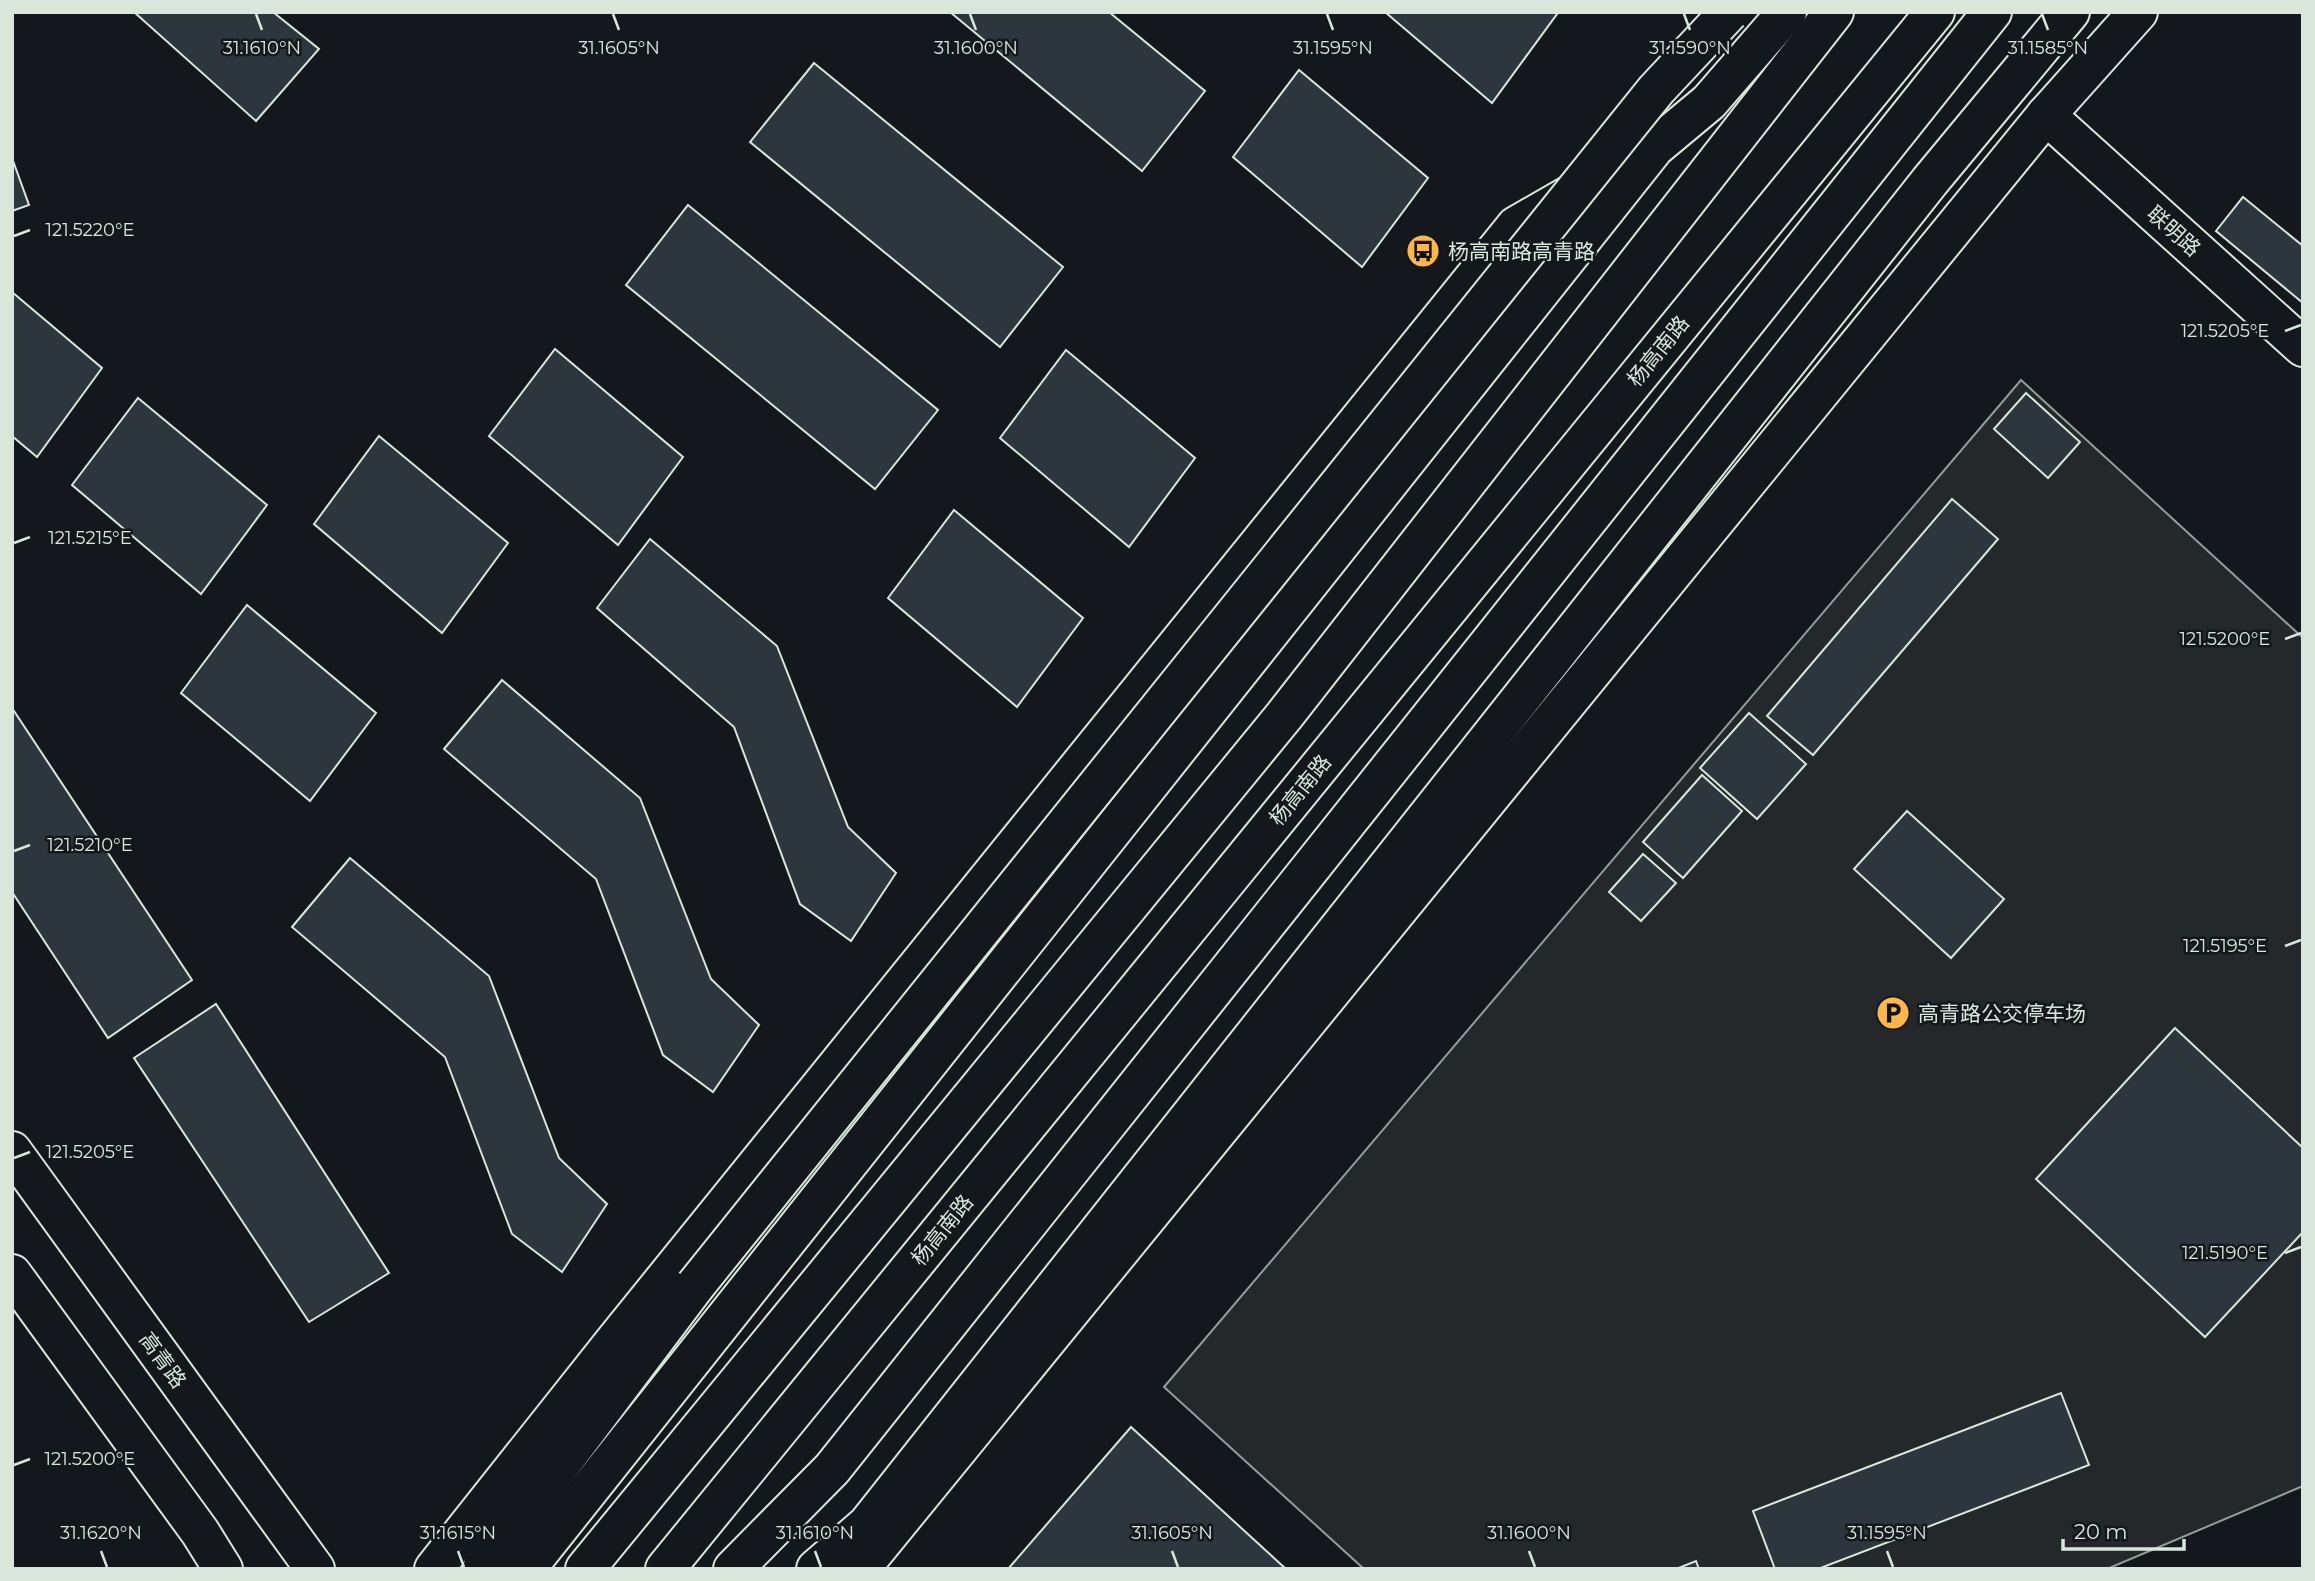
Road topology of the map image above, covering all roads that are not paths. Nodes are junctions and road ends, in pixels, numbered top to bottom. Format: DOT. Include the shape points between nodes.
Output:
graph roads {
  1 [pos="1729,12"];
  2 [pos="1787,12"];
  3 [pos="1834,12"];
  4 [pos="1935,12"];
  5 [pos="1992,12"];
  6 [pos="2070,12"];
  7 [pos="2138,12"];
  8 [pos="1803,52"];
  9 [pos="1709,102"];
  10 [pos="2046,115"];
  11 [pos="1655,147"];
  12 [pos="2303,347"];
  13 [pos="12,1151"];
  14 [pos="12,1274"];
  15 [pos="223,1569"];
  16 [pos="315,1569"];
  17 [pos="434,1569"];
  18 [pos="482,1569"];
  19 [pos="526,1569"];
  20 [pos="585,1569"];
  21 [pos="665,1569"];
  22 [pos="733,1569"];
  23 [pos="816,1569"];
  24 [pos="858,1569"];
  1 -- 18 [label="main road, bridge" via="1656,90 730,1242"];
  2 -- 9 [label="main road"];
  3 -- 8 [label="main road"];
  4 -- 21 [label="main road, 杨高南路"];
  5 -- 22 [label="main road" via="832,1469"];
  6 -- 23 [label="main road" via="1930,181 867,1525"];
  7 -- 10 [label="main road"];
  8 -- 9 [label="main road"];
  8 -- 20 [label="main road" via="1284,716"];
  9 -- 11 [label="main road"];
  10 -- 12 [label="main road, 联明路"];
  10 -- 24 [label="main road"];
  11 -- 17 [label="main road" via="1516,226"];
  11 -- 19 [label="main road"];
  13 -- 16 [label="main road, 高青路"];
  14 -- 15 [label="main road"];
}
